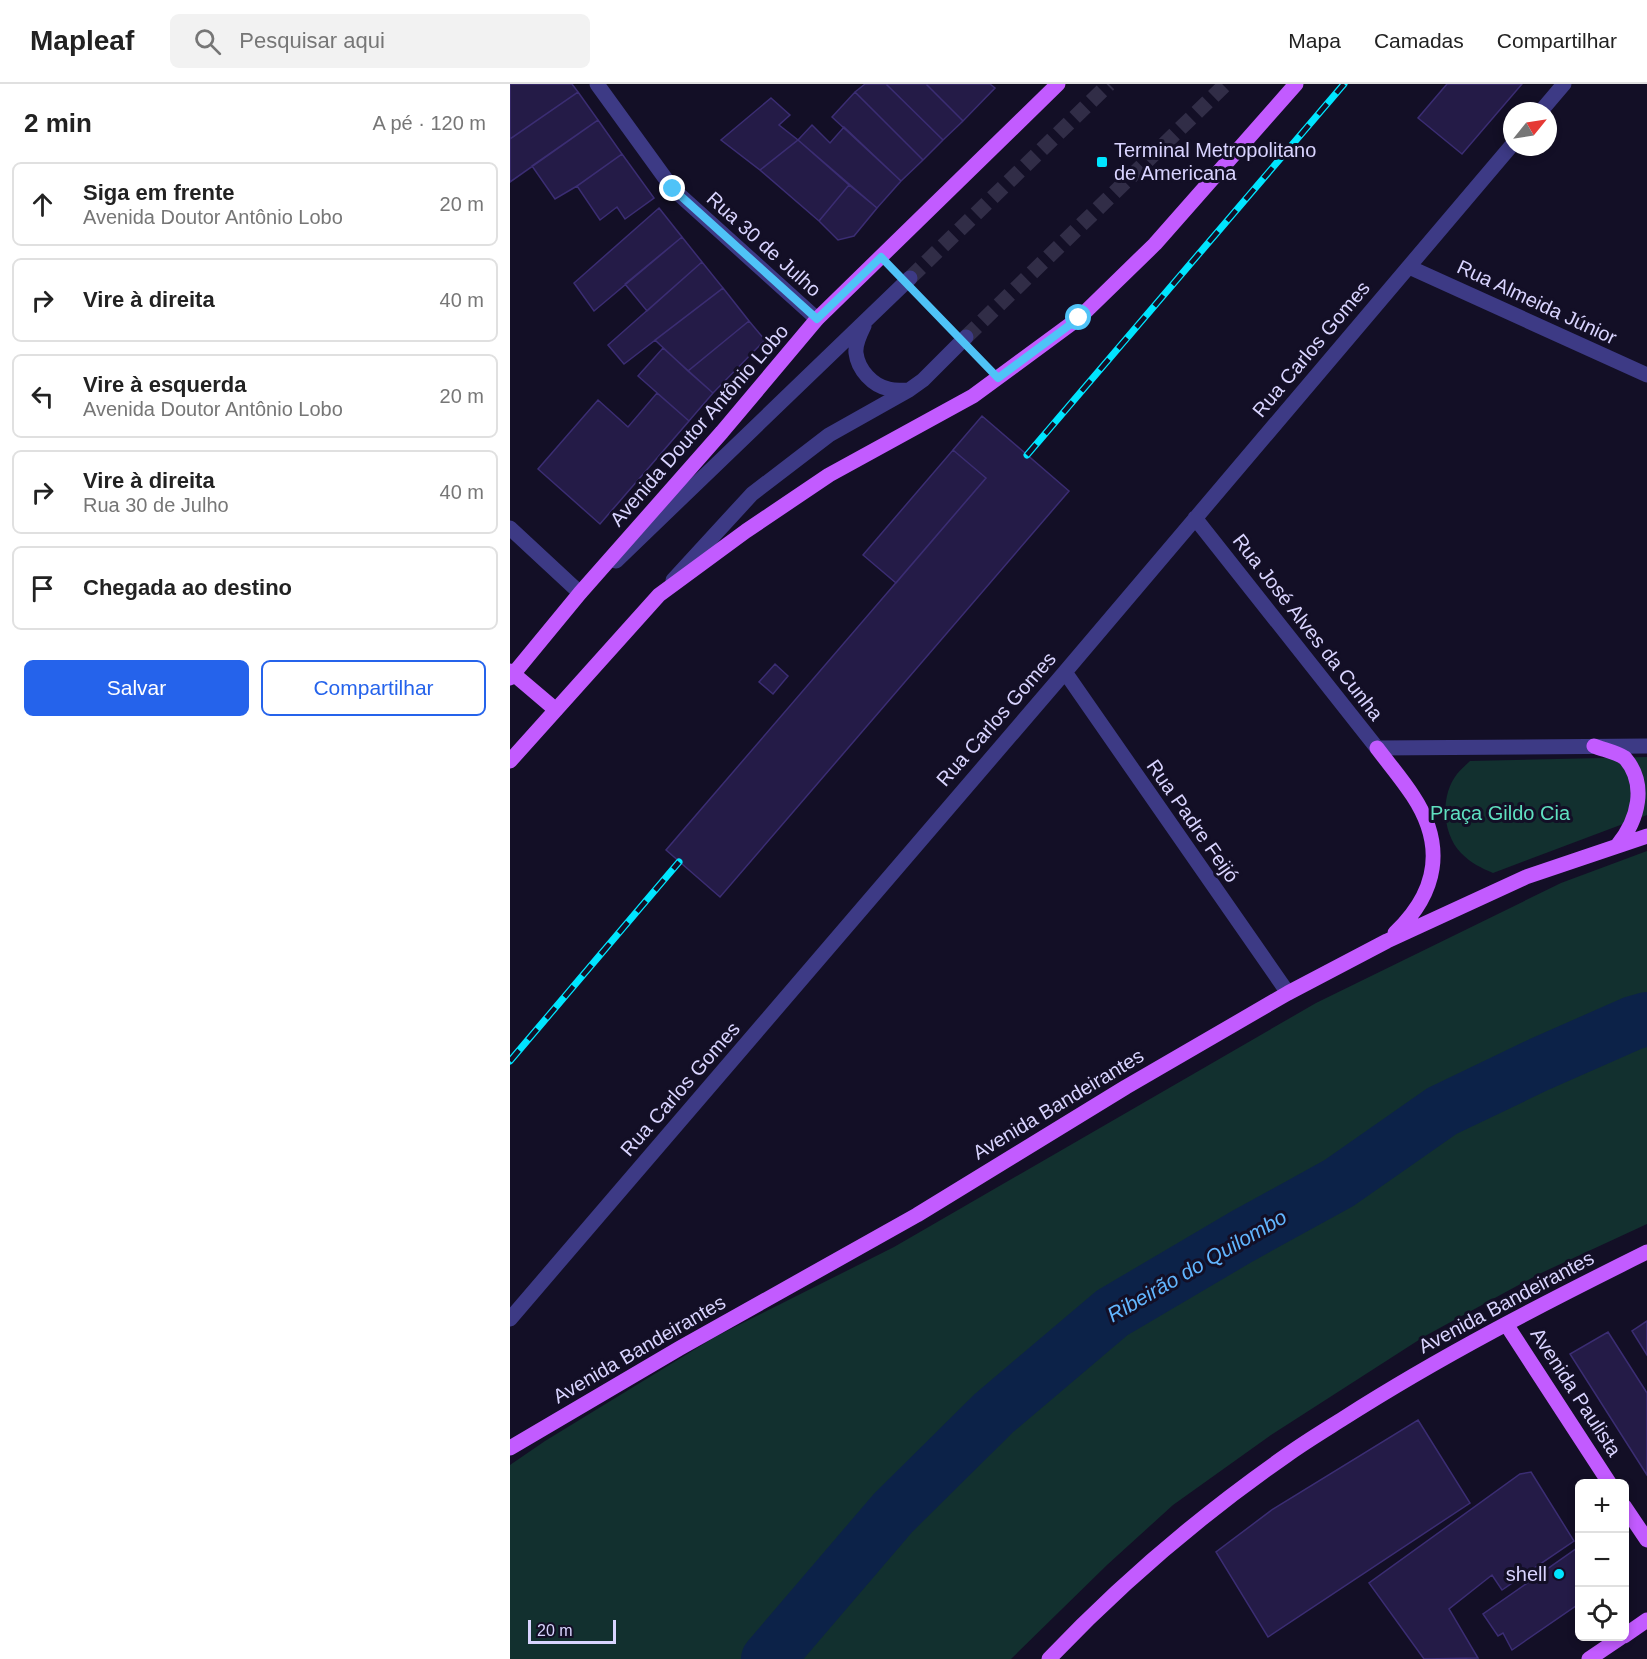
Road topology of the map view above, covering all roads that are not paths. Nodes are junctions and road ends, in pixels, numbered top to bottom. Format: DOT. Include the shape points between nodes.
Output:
graph roads {
  1 [pos="597,84"];
  2 [pos="1058,84"];
  3 [pos="1296,84"];
  4 [pos="1564,84"];
  5 [pos="1549,102"];
  6 [pos="1503,156"];
  7 [pos="1409,267"];
  8 [pos="908,280"];
  9 [pos="817,319"];
  10 [pos="866,321"];
  11 [pos="964,339"];
  12 [pos="1647,375"];
  13 [pos="909,390"];
  14 [pos="1196,518"];
  15 [pos="510,528"];
  16 [pos="659,595"];
  17 [pos="577,598"];
  18 [pos="1065,672"];
  19 [pos="511,674"];
  20 [pos="556,710"];
  21 [pos="1594,746"];
  22 [pos="1647,746"];
  23 [pos="1377,748"];
  24 [pos="510,761"];
  25 [pos="1647,836"];
  26 [pos="1617,846"];
  27 [pos="1387,941"];
  28 [pos="1288,993"];
  29 [pos="1647,1252"];
  30 [pos="510,1319"];
  31 [pos="1506,1324"];
  32 [pos="510,1448"];
  33 [pos="1607,1479"];
  34 [pos="1629,1513"];
  35 [pos="1647,1540"];
  36 [pos="1647,1620"];
  37 [pos="1629,1633"];
  38 [pos="1616,1641"];
  39 [pos="1049,1659"];
  40 [pos="1589,1659"];
  1 -- 9 [label="street, Rua 30 de Julho" via="673,189"];
  2 -- 9 [label="main road, Avenida Doutor Antônio Lobo"];
  3 -- 16 [label="main road" via="1155,244 1079,318 973,396 829,475"];
  4 -- 5 [label="street"];
  6 -- 7 [label="street, Rua Carlos Gomes"];
  7 -- 12 [label="street, Rua Almeida Júnior"];
  7 -- 14 [label="street, Rua Carlos Gomes"];
  8 -- 10 [label="street"];
  9 -- 17 [label="main road, Avenida Doutor Antônio Lobo"];
  10 -- 13 [label="street" via="856,352 863,371 879,386"];
  10 -- 17 [label="street"];
  11 -- 13 [label="street"];
  13 -- 16 [label="street" via="829,435 752,494"];
  14 -- 18 [label="street, Rua Carlos Gomes"];
  14 -- 23 [label="street, Rua José Alves da Cunha"];
  15 -- 17 [label="street"];
  16 -- 20 [label="main road"];
  17 -- 19 [label="main road, Avenida Doutor Antônio Lobo"];
  18 -- 28 [label="street, Rua Padre Feijó"];
  18 -- 30 [label="street, Rua Carlos Gomes"];
  19 -- 20 [label="main road"];
  20 -- 24 [label="main road"];
  21 -- 22 [label="street, Rua José Alves da Cunha"];
  21 -- 23 [label="street, Rua José Alves da Cunha"];
  21 -- 26 [label="main road" via="1623,756 1646,783 1644,808"];
  23 -- 27 [label="main road" via="1421,810 1434,857 1422,900"];
  25 -- 26 [label="main road, Avenida Bandeirantes"];
  26 -- 27 [label="main road, Avenida Bandeirantes" via="1526,877"];
  27 -- 28 [label="main road, Avenida Bandeirantes"];
  28 -- 32 [label="main road, Avenida Bandeirantes" via="917,1215"];
  29 -- 31 [label="main road, Avenida Bandeirantes"];
  31 -- 33 [label="main road, Avenida Paulista"];
  31 -- 39 [label="main road, Avenida Bandeirantes" via="1393,1387 1287,1454 1192,1525 1092,1614"];
  34 -- 35 [label="main road"];
  36 -- 37 [label="main road"];
  38 -- 40 [label="main road"];
}
